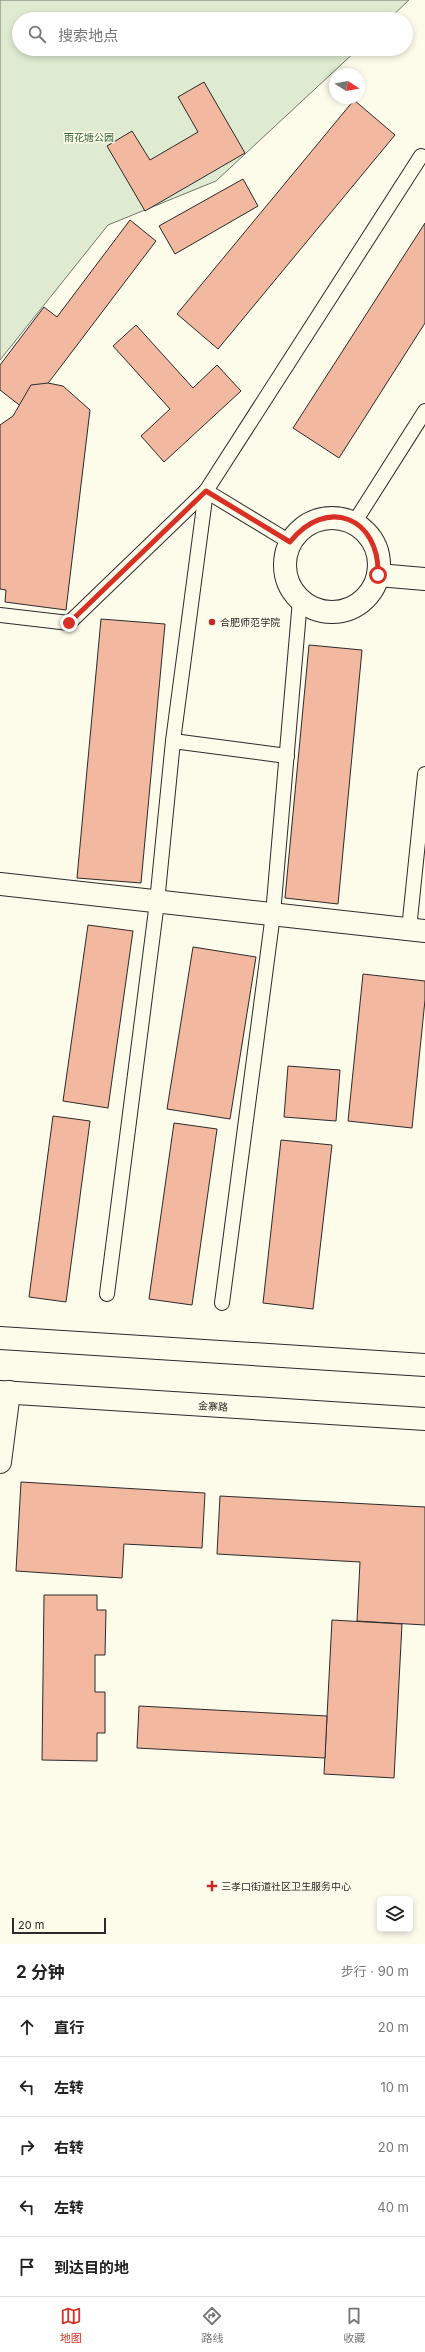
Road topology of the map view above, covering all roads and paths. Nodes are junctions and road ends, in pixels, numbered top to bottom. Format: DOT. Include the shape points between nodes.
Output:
graph roads {
  1 [pos="421,156"];
  2 [pos="425,411"];
  3 [pos="206,491"];
  4 [pos="354,523"];
  5 [pos="290,542"];
  6 [pos="378,575"];
  7 [pos="425,579"];
  8 [pos="300,600"];
  9 [pos="0,615"];
  10 [pos="173,741"];
  11 [pos="286,756"];
  12 [pos="425,774"];
  13 [pos="0,884"];
  14 [pos="157,902"];
  15 [pos="273,914"];
  16 [pos="417,930"];
  17 [pos="107,1294"];
  18 [pos="222,1303"];
  19 [pos="0,1338"];
  20 [pos="425,1365"];
  21 [pos="4,1392"];
  22 [pos="425,1419"];
  23 [pos="0,1462"];
  1 -- 3 [label="lane"];
  2 -- 4 [label="lane"];
  3 -- 5 [label="lane"];
  3 -- 9 [label="lane" via="69,623"];
  3 -- 10 [label="lane"];
  4 -- 5 [label="street" via="326,517 311,522 299,530"];
  4 -- 6 [label="street" via="366,532 374,544 379,558"];
  5 -- 8 [label="street" via="285,556 285,571 290,587"];
  6 -- 7 [label="street"];
  6 -- 8 [label="street" via="372,590 360,602 346,610 330,612 314,609"];
  8 -- 11 [label="lane"];
  10 -- 11 [label="lane"];
  10 -- 14 [label="lane"];
  11 -- 15 [label="lane"];
  12 -- 16 [label="lane"];
  13 -- 14 [label="street"];
  14 -- 15 [label="street"];
  14 -- 17 [label="lane"];
  15 -- 16 [label="street"];
  15 -- 18 [label="lane"];
  19 -- 20 [label="street"];
  21 -- 22 [label="street, 金寨路"];
  21 -- 23 [label="street"];
}
